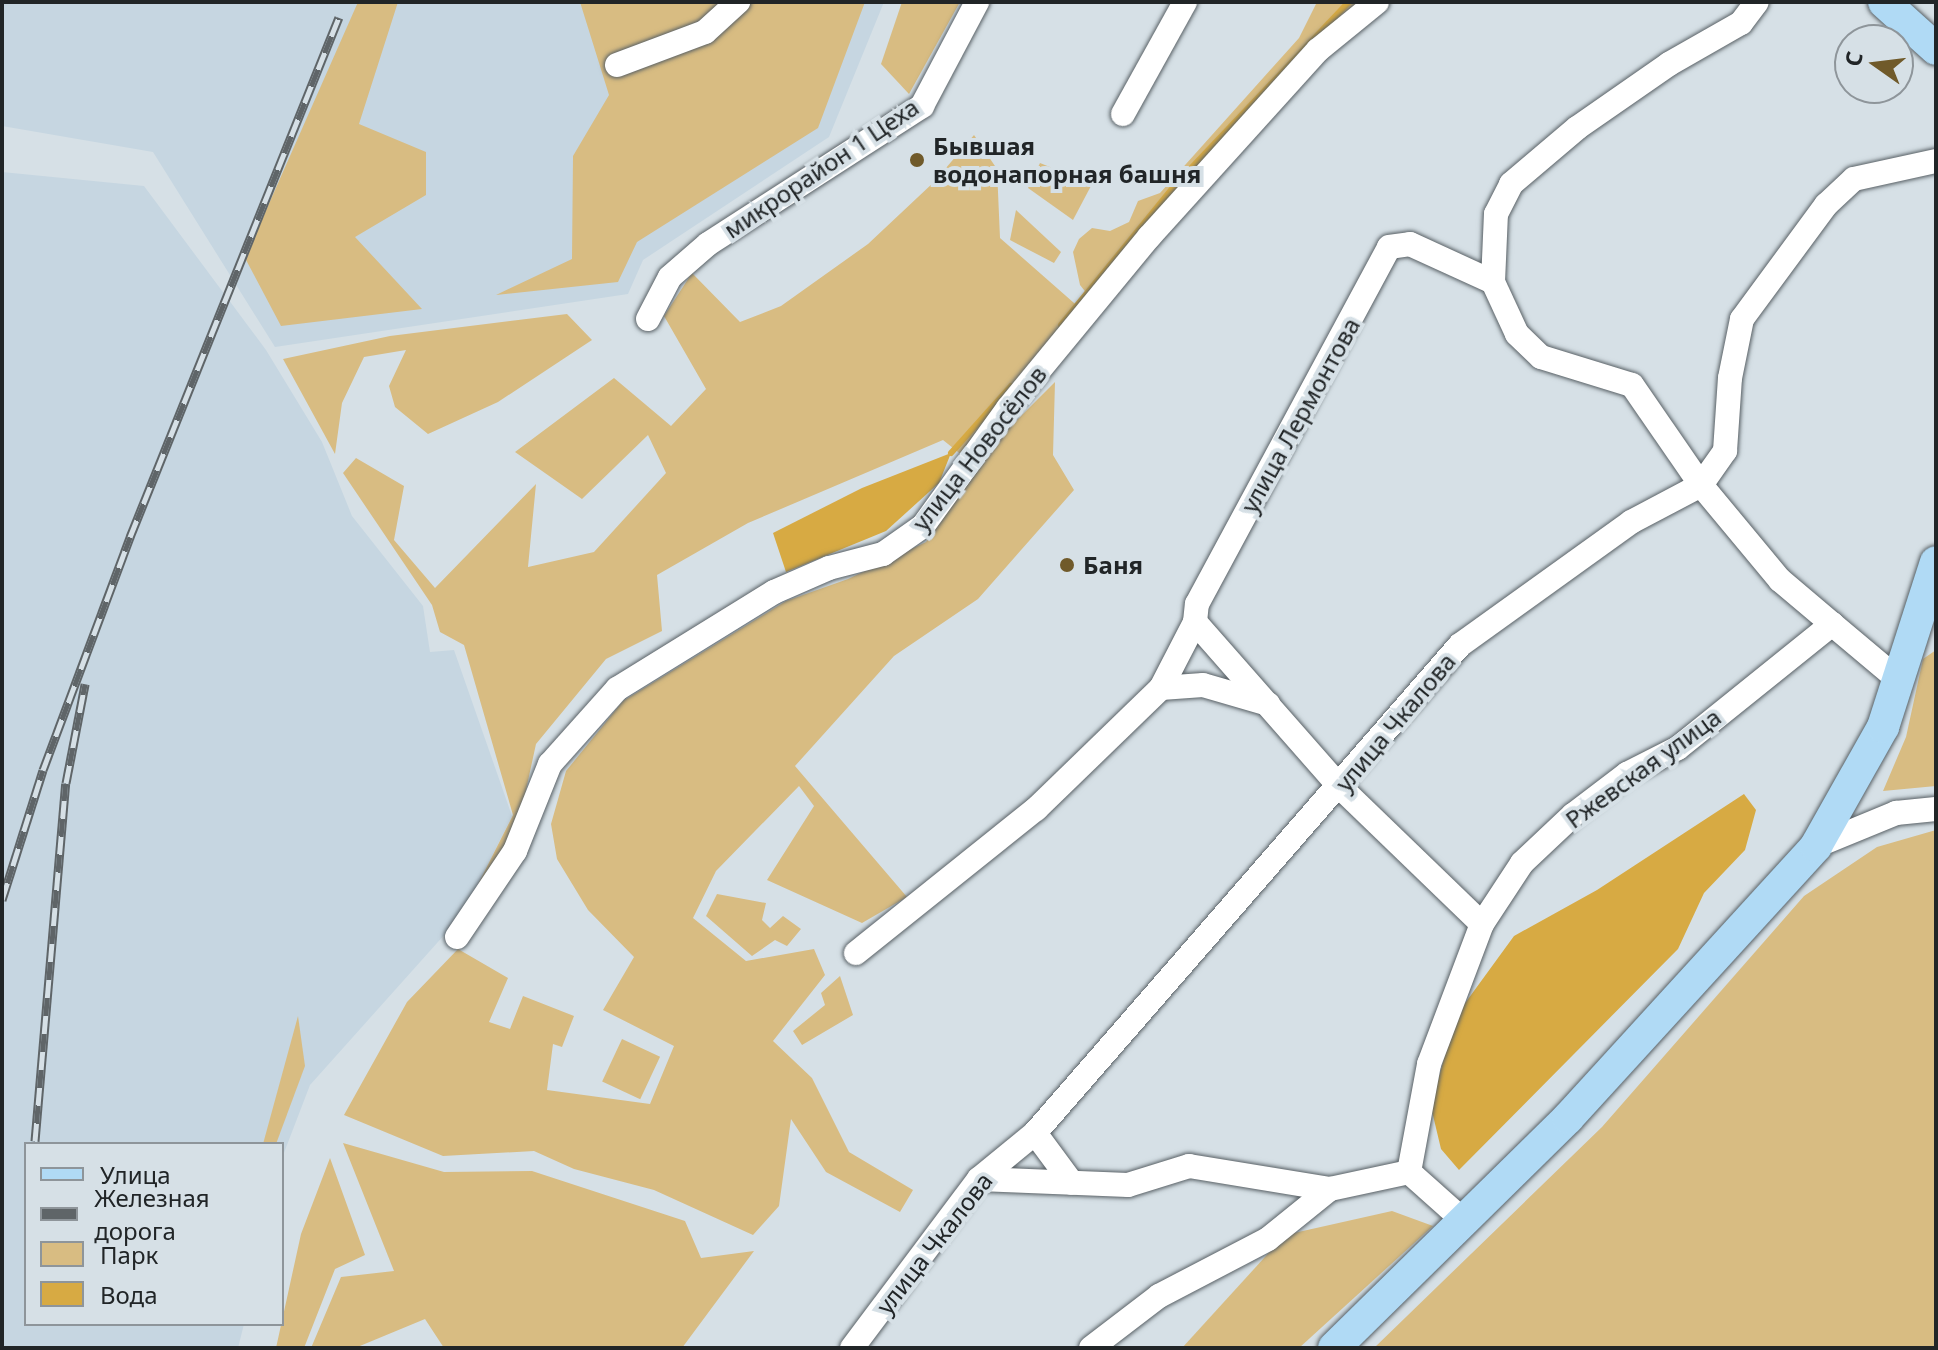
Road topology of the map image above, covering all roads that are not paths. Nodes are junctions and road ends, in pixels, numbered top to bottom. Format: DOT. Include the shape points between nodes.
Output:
graph roads {
  1 [pos="738,2"];
  2 [pos="977,2"];
  3 [pos="1185,2"];
  4 [pos="1377,2"];
  5 [pos="1757,2"];
  6 [pos="1884,2"];
  7 [pos="1936,49"];
  8 [pos="617,65"];
  9 [pos="1123,114"];
  10 [pos="1936,161"];
  11 [pos="1493,282"];
  12 [pos="648,319"];
  13 [pos="1701,485"];
  14 [pos="1934,582"];
  15 [pos="1195,622"];
  16 [pos="1832,624"];
  17 [pos="1900,681"];
  18 [pos="1161,688"];
  19 [pos="1269,705"];
  20 [pos="1340,787"];
  21 [pos="1936,809"];
  22 [pos="1816,846"];
  23 [pos="1482,924"];
  24 [pos="457,937"];
  25 [pos="856,953"];
  26 [pos="1035,1133"];
  27 [pos="1409,1172"];
  28 [pos="979,1179"];
  29 [pos="1072,1183"];
  30 [pos="1330,1189"];
  31 [pos="1464,1221"];
  32 [pos="852,1348"];
  33 [pos="1091,1348"];
  34 [pos="1334,1348"];
  1 -- 8 [label="street" via="705,32"];
  2 -- 12 [label="street, микрорайон 1 Цеха" via="922,106 708,244 670,277"];
  3 -- 9 [label="street"];
  4 -- 24 [label="street, улица Новосёлов" via="1318,50 1149,237 1008,408 923,526 883,554 829,568 774,592 617,689 550,764 515,851"];
  5 -- 11 [label="street" via="1741,23 1603,110 1511,184 1496,214"];
  6 -- 7 [label="main road"];
  10 -- 13 [label="street, улица Чкалова" via="1854,179 1826,205 1742,319 1730,378 1725,451"];
  11 -- 13 [label="street" via="1517,334 1541,357 1632,385"];
  11 -- 15 [label="street, улица Лермонтова" via="1410,244 1389,247 1197,604"];
  13 -- 16 [label="street" via="1780,580"];
  13 -- 20 [label="street, улица Чкалова" via="1631,522 1460,645"];
  14 -- 17 [label="main road"];
  15 -- 18 [label="street, улица Лермонтова"];
  15 -- 19 [label="street"];
  16 -- 17 [label="street"];
  16 -- 23 [label="street, Ржевская улица" via="1678,748 1627,774 1573,815 1522,863"];
  17 -- 22 [label="main road" via="1883,727"];
  18 -- 19 [label="street" via="1203,685"];
  18 -- 25 [label="street, улица Лермонтова" via="1036,809"];
  19 -- 20 [label="street"];
  20 -- 23 [label="street"];
  20 -- 26 [label="street, улица Чкалова"];
  21 -- 22 [label="street" via="1896,813"];
  22 -- 31 [label="main road" via="1568,1118"];
  23 -- 27 [label="street, Ржевская улица" via="1429,1064"];
  26 -- 28 [label="street, улица Чкалова"];
  26 -- 29 [label="street"];
  27 -- 30 [label="street"];
  27 -- 31 [label="street"];
  28 -- 29 [label="street"];
  28 -- 32 [label="street, улица Чкалова"];
  29 -- 30 [label="street" via="1128,1185 1189,1166"];
  30 -- 33 [label="street" via="1268,1239 1159,1296"];
  31 -- 34 [label="main road"];
}
